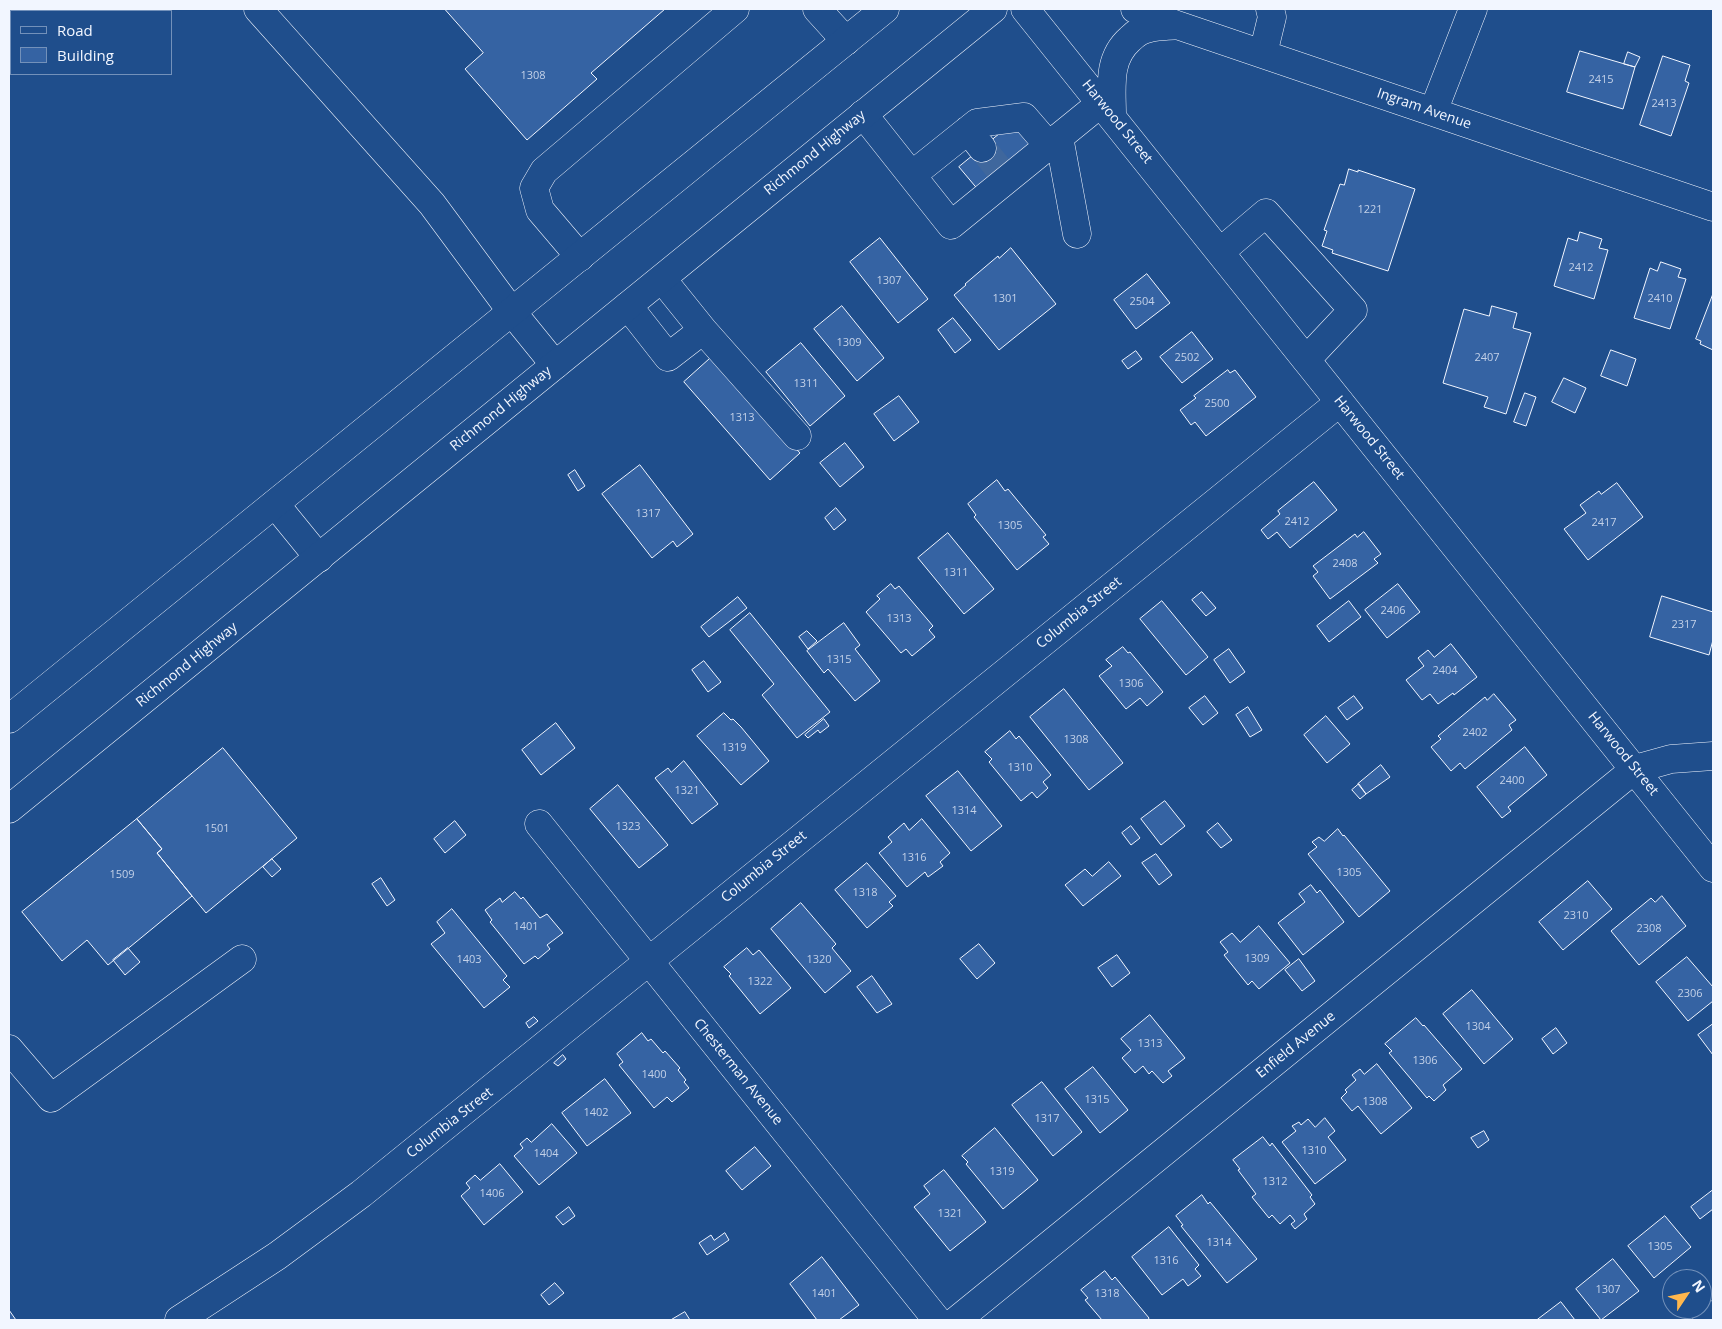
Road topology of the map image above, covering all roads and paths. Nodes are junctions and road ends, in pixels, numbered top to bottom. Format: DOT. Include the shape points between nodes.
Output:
graph roads {
  1 [pos="258,9"];
  2 [pos="735,9"];
  3 [pos="817,9"];
  4 [pos="885,9"];
  5 [pos="993,9"];
  6 [pos="1025,9"];
  7 [pos="1136,9"];
  8 [pos="1270,9"];
  9 [pos="1473,9"];
  10 [pos="1177,25"];
  11 [pos="846,41"];
  12 [pos="1263,54"];
  13 [pos="1106,109"];
  14 [pos="1433,112"];
  15 [pos="862,114"];
  16 [pos="1054,141"];
  17 [pos="912,175"];
  18 [pos="1713,207"];
  19 [pos="1077,234"];
  20 [pos="1220,252"];
  21 [pos="580,257"];
  22 [pos="662,279"];
  23 [pos="628,306"];
  24 [pos="512,312"];
  25 [pos="703,330"];
  26 [pos="1306,360"];
  27 [pos="555,366"];
  28 [pos="1340,402"];
  29 [pos="797,436"];
  30 [pos="275,504"];
  31 [pos="319,558"];
  32 [pos="9,719"];
  33 [pos="1713,756"];
  34 [pos="1635,770"];
  35 [pos="9,809"];
  36 [pos="539,824"];
  37 [pos="1713,868"];
  38 [pos="242,959"];
  39 [pos="649,960"];
  40 [pos="9,1049"];
  41 [pos="1713,1315"];
  42 [pos="179,1320"];
  43 [pos="937,1320"];
  44 [pos="957,1320"];
  45 [pos="1707,1320"];
  1 -- 24 [label="street" via="432,204"];
  2 -- 21 [label="street" via="544,170 534,188 540,210"];
  3 -- 11 [label="street"];
  4 -- 11 [label="street"];
  5 -- 15 [label="street, Richmond Highway"];
  6 -- 13 [label="street, Harwood Street"];
  7 -- 10 [label="street, Ingram Avenue"];
  8 -- 12 [label="street" via="1272,17"];
  9 -- 14 [label="street"];
  10 -- 12 [label="street, Ingram Avenue"];
  10 -- 13 [label="street" via="1142,30 1121,48 1116,56"];
  11 -- 21 [label="street"];
  12 -- 14 [label="street, Ingram Avenue"];
  13 -- 16 [label="street"];
  13 -- 20 [label="street, Harwood Street"];
  14 -- 18 [label="street, Ingram Avenue"];
  15 -- 17 [label="street"];
  15 -- 22 [label="street, Richmond Highway"];
  16 -- 17 [label="street" via="1024,117 976,123 975,139"];
  16 -- 17 [label="street" via="1005,177 951,226"];
  16 -- 19 [label="street"];
  20 -- 26 [label="street, Harwood Street"];
  20 -- 26 [label="street" via="1266,213 1353,310"];
  21 -- 24 [label="street"];
  22 -- 23 [label="street, Richmond Highway"];
  22 -- 25 [label="street"];
  23 -- 25 [label="street" via="668,356"];
  23 -- 27 [label="street, Richmond Highway"];
  24 -- 27 [label="street"];
  24 -- 30 [label="street"];
  25 -- 29 [label="street"];
  26 -- 28 [label="street, Harwood Street"];
  27 -- 31 [label="street, Richmond Highway"];
  28 -- 34 [label="street, Harwood Street"];
  28 -- 39 [label="street, Columbia Street"];
  30 -- 31 [label="street"];
  30 -- 32 [label="street"];
  31 -- 35 [label="street, Richmond Highway"];
  33 -- 34 [label="street" via="1671,759"];
  34 -- 37 [label="street, Harwood Street"];
  34 -- 44 [label="street, Enfield Avenue"];
  36 -- 39 [label="street, Chesterman Avenue"];
  38 -- 40 [label="street" via="51,1098"];
  39 -- 42 [label="street, Columbia Street" via="360,1194 277,1256"];
  39 -- 43 [label="street, Chesterman Avenue"];
  41 -- 45 [label="street"];
}
